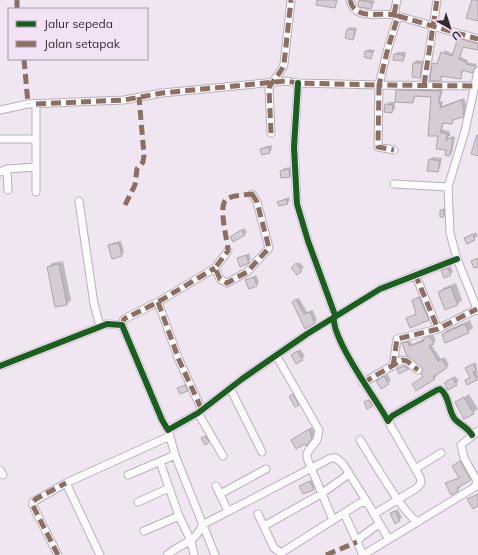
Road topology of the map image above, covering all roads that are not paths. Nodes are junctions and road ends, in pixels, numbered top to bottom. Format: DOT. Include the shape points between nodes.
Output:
graph roads {
  1 [pos="291,0"];
  2 [pos="350,0"];
  3 [pos="398,0"];
  4 [pos="437,0"];
  5 [pos="396,15"];
  6 [pos="432,25"];
  7 [pos="478,38"];
  8 [pos="478,71"];
  9 [pos="281,73"];
  10 [pos="286,80"];
  11 [pos="271,83"];
  12 [pos="298,83"];
  13 [pos="379,85"];
  14 [pos="424,85"];
  15 [pos="475,86"];
  16 [pos="36,104"];
  17 [pos="0,110"];
  18 [pos="271,133"];
  19 [pos="0,139"];
  20 [pos="36,139"];
  21 [pos="394,150"];
  22 [pos="36,167"];
  23 [pos="7,169"];
  24 [pos="0,172"];
  25 [pos="394,184"];
  26 [pos="448,187"];
  27 [pos="8,190"];
  28 [pos="36,192"];
  29 [pos="252,194"];
  30 [pos="79,201"];
  31 [pos="228,251"];
  32 [pos="457,259"];
  33 [pos="215,268"];
  34 [pos="415,274"];
  35 [pos="475,297"];
  36 [pos="158,302"];
  37 [pos="478,310"];
  38 [pos="336,315"];
  39 [pos="122,325"];
  40 [pos="100,326"];
  41 [pos="438,329"];
  42 [pos="276,355"];
  43 [pos="0,366"];
  44 [pos="392,366"];
  45 [pos="418,370"];
  46 [pos="363,383"];
  47 [pos="230,388"];
  48 [pos="200,411"];
  49 [pos="388,422"];
  50 [pos="169,433"];
  51 [pos="475,433"];
  52 [pos="360,440"];
  53 [pos="262,452"];
  54 [pos="441,453"];
  55 [pos="175,455"];
  56 [pos="223,456"];
  57 [pos="160,462"];
  58 [pos="311,468"];
  59 [pos="266,469"];
  60 [pos="415,469"];
  61 [pos="128,474"];
  62 [pos="349,474"];
  63 [pos="66,482"];
  64 [pos="216,486"];
  65 [pos="169,488"];
  66 [pos="220,494"];
  67 [pos="321,494"];
  68 [pos="398,499"];
  69 [pos="138,502"];
  70 [pos="367,502"];
  71 [pos="228,511"];
  72 [pos="344,513"];
  73 [pos="258,514"];
  74 [pos="374,514"];
  75 [pos="179,516"];
  76 [pos="334,520"];
  77 [pos="418,522"];
  78 [pos="380,524"];
  79 [pos="202,525"];
  80 [pos="264,526"];
  81 [pos="144,531"];
  82 [pos="388,538"];
  83 [pos="191,541"];
  84 [pos="357,542"];
  85 [pos="58,555"];
  86 [pos="100,555"];
  87 [pos="167,555"];
  88 [pos="194,555"];
  89 [pos="215,555"];
  90 [pos="363,555"];
  1 -- 9 [label="street"];
  2 -- 5 [label="street" via="353,8 359,12 377,16"];
  3 -- 5 [label="street"];
  4 -- 6 [label="street"];
  5 -- 6 [label="street"];
  5 -- 13 [label="street"];
  6 -- 7 [label="street"];
  6 -- 14 [label="street"];
  8 -- 15 [label="street"];
  9 -- 10 [label="street"];
  9 -- 11 [label="street"];
  10 -- 11 [label="street"];
  10 -- 12 [label="street"];
  11 -- 16 [label="street" via="124,100"];
  11 -- 18 [label="street"];
  12 -- 13 [label="street"];
  12 -- 38 [label="street" via="294,147 297,204"];
  13 -- 14 [label="street"];
  13 -- 21 [label="street" via="378,147"];
  14 -- 15 [label="street"];
  15 -- 26 [label="street"];
  16 -- 17 [label="street"];
  16 -- 20 [label="street"];
  19 -- 20 [label="street"];
  20 -- 22 [label="street"];
  22 -- 23 [label="street"];
  22 -- 28 [label="street"];
  23 -- 24 [label="street"];
  23 -- 27 [label="street"];
  25 -- 26 [label="street"];
  26 -- 32 [label="street" via="450,233"];
  29 -- 33 [label="street" via="257,202 269,248 247,272 227,283 220,279"];
  30 -- 40 [label="street" via="94,304"];
  31 -- 33 [label="street"];
  32 -- 34 [label="street"];
  32 -- 35 [label="street"];
  33 -- 36 [label="street"];
  34 -- 38 [label="street" via="380,289"];
  34 -- 41 [label="street"];
  35 -- 37 [label="street"];
  36 -- 39 [label="street" via="124,319"];
  36 -- 48 [label="street"];
  37 -- 41 [label="street"];
  38 -- 42 [label="street"];
  38 -- 46 [label="street" via="334,320 338,334"];
  39 -- 40 [label="street" via="114,323"];
  39 -- 50 [label="street"];
  40 -- 43 [label="street"];
  41 -- 44 [label="street" via="397,339"];
  42 -- 47 [label="street"];
  42 -- 58 [label="street" via="319,430 317,440 307,453"];
  44 -- 45 [label="street" via="402,360"];
  44 -- 46 [label="street"];
  46 -- 49 [label="street"];
  47 -- 48 [label="street"];
  47 -- 53 [label="street"];
  48 -- 50 [label="street"];
  48 -- 56 [label="street"];
  49 -- 51 [label="street" via="392,416 440,389 454,418"];
  49 -- 60 [label="street"];
  50 -- 55 [label="street"];
  50 -- 63 [label="street"];
  51 -- 77 [label="street" via="463,442 461,449 477,484"];
  52 -- 68 [label="street"];
  54 -- 60 [label="street"];
  55 -- 57 [label="street"];
  55 -- 79 [label="street"];
  57 -- 61 [label="street"];
  57 -- 65 [label="street"];
  58 -- 62 [label="street" via="336,458"];
  58 -- 67 [label="street"];
  58 -- 71 [label="street"];
  59 -- 66 [label="street"];
  60 -- 68 [label="street" via="421,483"];
  62 -- 67 [label="street"];
  62 -- 70 [label="street"];
  63 -- 85 [label="street" via="33,502"];
  63 -- 86 [label="street"];
  64 -- 66 [label="street"];
  65 -- 69 [label="street"];
  65 -- 75 [label="street"];
  66 -- 71 [label="street"];
  67 -- 76 [label="street"];
  67 -- 80 [label="street"];
  68 -- 74 [label="street"];
  68 -- 77 [label="street"];
  70 -- 72 [label="street" via="360,503"];
  70 -- 74 [label="street"];
  71 -- 79 [label="street"];
  72 -- 76 [label="street"];
  72 -- 84 [label="street"];
  73 -- 80 [label="street"];
  74 -- 78 [label="street"];
  75 -- 81 [label="street"];
  75 -- 83 [label="street"];
  76 -- 80 [label="street" via="281,553 274,548"];
  77 -- 82 [label="street"];
  78 -- 82 [label="street"];
  78 -- 84 [label="street" via="360,537"];
  79 -- 83 [label="street"];
  79 -- 89 [label="street"];
  82 -- 90 [label="street"];
  83 -- 87 [label="street"];
  83 -- 88 [label="street"];
  84 -- 90 [label="street"];
}
